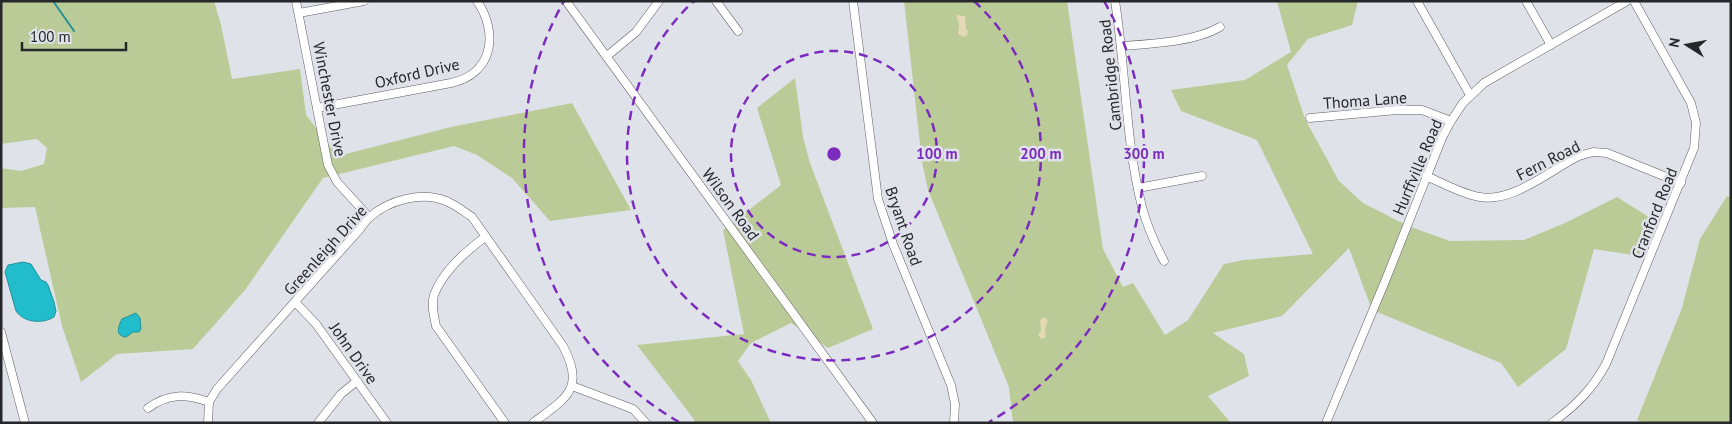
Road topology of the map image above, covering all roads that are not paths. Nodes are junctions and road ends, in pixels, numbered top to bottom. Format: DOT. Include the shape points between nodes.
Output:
graph roads {
  1 [pos="296,1"];
  2 [pos="364,1"];
  3 [pos="477,1"];
  4 [pos="566,1"];
  5 [pos="659,1"];
  6 [pos="716,1"];
  7 [pos="853,1"];
  8 [pos="1115,1"];
  9 [pos="1417,1"];
  10 [pos="1526,1"];
  11 [pos="1627,1"];
  12 [pos="1634,1"];
  13 [pos="300,13"];
  14 [pos="1220,27"];
  15 [pos="738,31"];
  16 [pos="1551,45"];
  17 [pos="1121,46"];
  18 [pos="607,56"];
  19 [pos="1470,94"];
  20 [pos="317,108"];
  21 [pos="1310,118"];
  22 [pos="1450,121"];
  23 [pos="1202,176"];
  24 [pos="1426,176"];
  25 [pos="1681,183"];
  26 [pos="1138,188"];
  27 [pos="369,217"];
  28 [pos="485,237"];
  29 [pos="1164,261"];
  30 [pos="296,303"];
  31 [pos="1,332"];
  32 [pos="357,381"];
  33 [pos="572,386"];
  34 [pos="209,402"];
  35 [pos="148,408"];
  36 [pos="1565,418"];
  37 [pos="25,423"];
  38 [pos="208,423"];
  39 [pos="318,423"];
  40 [pos="387,423"];
  41 [pos="506,423"];
  42 [pos="533,423"];
  43 [pos="646,423"];
  44 [pos="873,423"];
  45 [pos="954,423"];
  46 [pos="1326,423"];
  47 [pos="1552,423"];
  1 -- 13 [label="street, Winchester Drive"];
  2 -- 13 [label="street"];
  3 -- 20 [label="street, Oxford Drive" via="487,20 490,41 484,60 468,77 448,84"];
  4 -- 18 [label="street, Wilson Road"];
  5 -- 18 [label="street" via="636,32"];
  6 -- 15 [label="street"];
  7 -- 45 [label="street, Bryant Road" via="878,199 951,385"];
  8 -- 17 [label="street, Cambridge Road"];
  9 -- 19 [label="street"];
  10 -- 16 [label="street"];
  11 -- 16 [label="street, Hurffville Road"];
  12 -- 25 [label="street, Cranford Road" via="1691,103 1695,117 1696,139"];
  13 -- 20 [label="street, Winchester Drive"];
  14 -- 17 [label="street" via="1194,38"];
  16 -- 19 [label="street, Hurffville Road"];
  17 -- 26 [label="street, Cambridge Road"];
  18 -- 44 [label="street, Wilson Road"];
  19 -- 22 [label="street, Hurffville Road"];
  20 -- 27 [label="street, Winchester Drive" via="329,170"];
  21 -- 22 [label="street, Thoma Lane" via="1422,110"];
  22 -- 24 [label="street, Hurffville Road"];
  23 -- 26 [label="street"];
  24 -- 25 [label="street, Fern Road" via="1473,196 1497,198 1579,156 1600,152 1615,155"];
  24 -- 46 [label="street, Hurffville Road"];
  25 -- 36 [label="street, Cranford Road" via="1606,364 1588,393"];
  26 -- 29 [label="street, Cambridge Road" via="1147,223"];
  27 -- 28 [label="street, Greenleigh Drive" via="388,204 425,196 458,207 472,217"];
  27 -- 30 [label="street, Greenleigh Drive"];
  28 -- 33 [label="street, Greenleigh Drive" via="563,346 574,370"];
  28 -- 41 [label="street" via="465,252 442,280 434,296 433,312 436,326"];
  30 -- 32 [label="street, John Drive" via="316,324"];
  30 -- 34 [label="street, Greenleigh Drive" via="217,389"];
  31 -- 37 [label="street"];
  32 -- 39 [label="street" via="341,394"];
  32 -- 40 [label="street, John Drive"];
  33 -- 42 [label="street" via="563,401"];
  33 -- 43 [label="street" via="633,409"];
  34 -- 35 [label="street" via="177,396 158,401"];
  34 -- 38 [label="street"];
  36 -- 47 [label="street, Cranford Road"];
}
